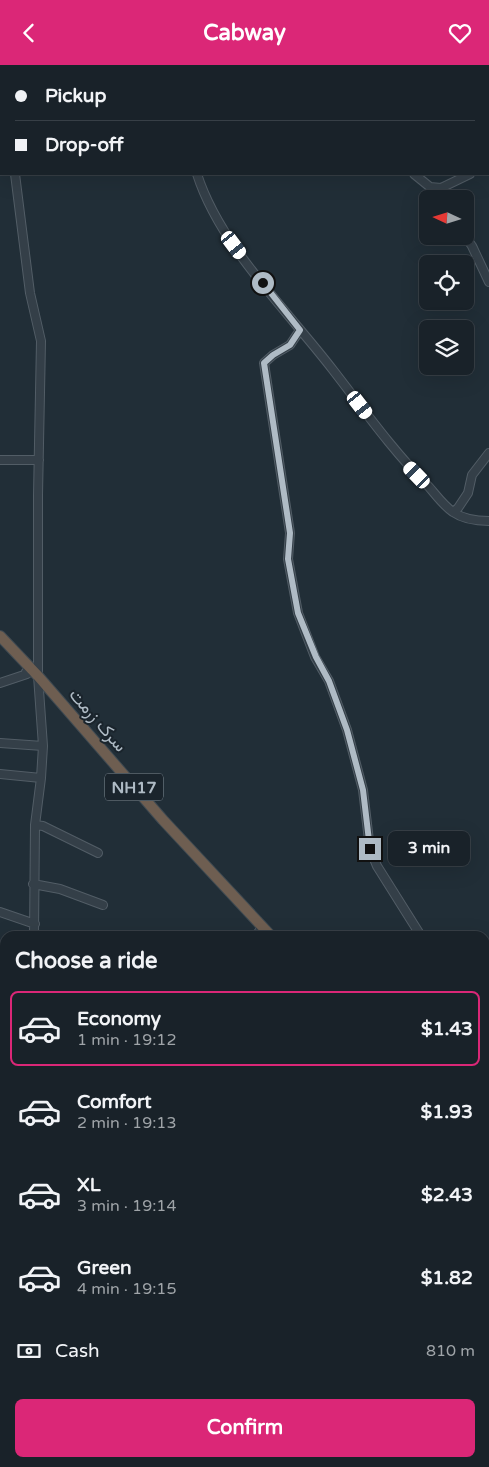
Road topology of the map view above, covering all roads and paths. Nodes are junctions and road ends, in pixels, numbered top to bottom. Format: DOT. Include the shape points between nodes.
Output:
graph roads {
  1 [pos="15,175"];
  2 [pos="197,175"];
  3 [pos="415,175"];
  4 [pos="468,175"];
  5 [pos="441,188"];
  6 [pos="471,245"];
  7 [pos="489,282"];
  8 [pos="300,330"];
  9 [pos="489,453"];
  10 [pos="0,460"];
  11 [pos="39,460"];
  12 [pos="453,512"];
  13 [pos="489,521"];
  14 [pos="0,636"];
  15 [pos="30,669"];
  16 [pos="38,677"];
  17 [pos="0,683"];
  18 [pos="0,743"];
  19 [pos="42,746"];
  20 [pos="0,774"];
  21 [pos="41,778"];
  22 [pos="35,825"];
  23 [pos="98,853"];
  24 [pos="33,884"];
  25 [pos="103,905"];
  26 [pos="0,912"];
  27 [pos="35,924"];
  28 [pos="262,927"];
  29 [pos="34,931"];
  30 [pos="259,931"];
  31 [pos="266,931"];
  32 [pos="418,931"];
  1 -- 11 [label="street" via="30,293 41,341"];
  2 -- 8 [label="street" via="226,234"];
  3 -- 5 [label="street" via="430,187"];
  4 -- 5 [label="street"];
  6 -- 7 [label="street"];
  8 -- 12 [label="street" via="404,462"];
  8 -- 32 [label="street" via="290,345 264,363 290,533 288,559 298,613 347,730 363,790 370,849 377,866"];
  9 -- 12 [label="street" via="472,475 468,493"];
  10 -- 11 [label="street"];
  11 -- 16 [label="street"];
  12 -- 13 [label="street" via="471,520"];
  14 -- 15 [label="highway, سرک زرمت / NH17"];
  15 -- 16 [label="highway, سرک زرمت / NH17"];
  15 -- 17 [label="street" via="27,674"];
  16 -- 19 [label="street"];
  16 -- 28 [label="highway, سرک زرمت / NH17"];
  18 -- 19 [label="street"];
  19 -- 21 [label="street"];
  20 -- 21 [label="street"];
  21 -- 22 [label="street"];
  22 -- 23 [label="street"];
  22 -- 24 [label="street"];
  24 -- 25 [label="street" via="60,889"];
  24 -- 27 [label="street"];
  26 -- 27 [label="street"];
  27 -- 29 [label="street"];
  28 -- 30 [label="street"];
  28 -- 31 [label="highway, سرک زرمت / NH17"];
}
